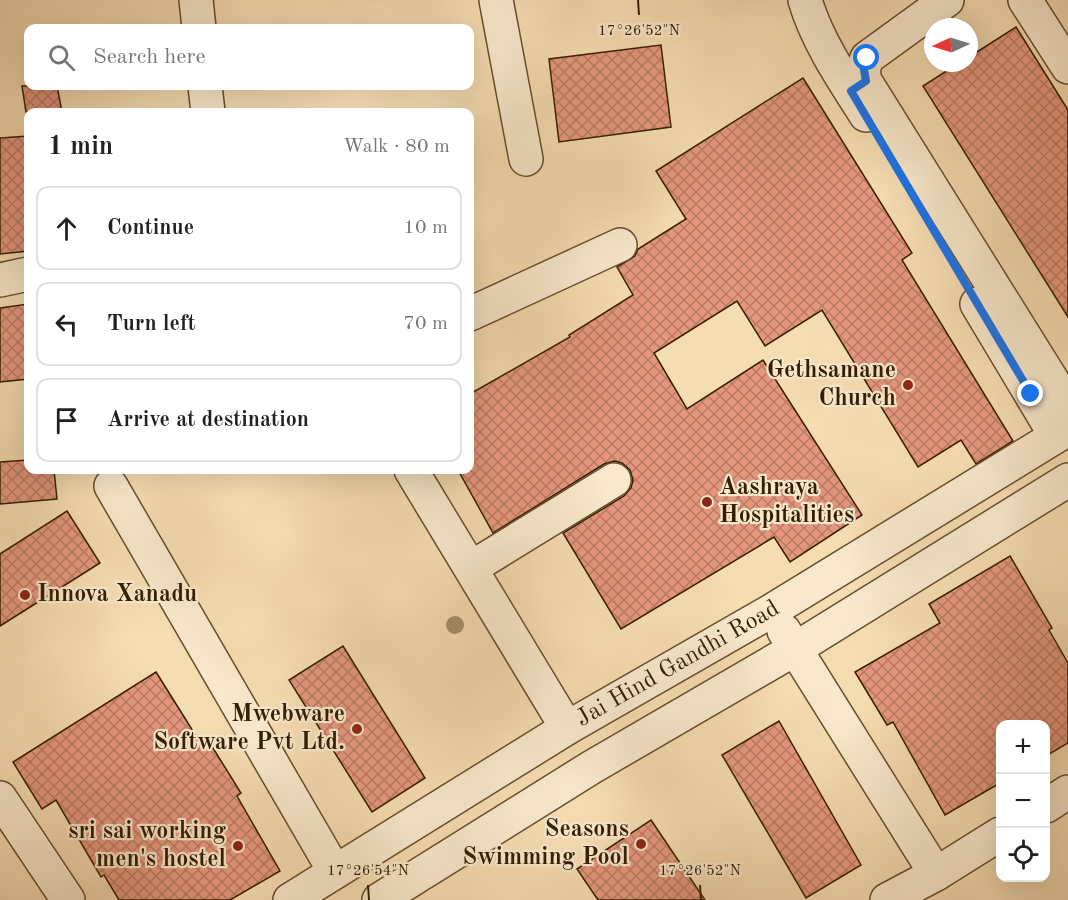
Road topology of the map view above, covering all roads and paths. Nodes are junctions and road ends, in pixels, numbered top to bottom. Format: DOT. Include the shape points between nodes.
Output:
graph roads {
  1 [pos="196,0"];
  2 [pos="496,0"];
  3 [pos="804,0"];
  4 [pos="947,0"];
  5 [pos="1025,0"];
  6 [pos="199,24"];
  7 [pos="1068,67"];
  8 [pos="858,86"];
  9 [pos="205,90"];
  10 [pos="208,108"];
  11 [pos="526,159"];
  12 [pos="620,245"];
  13 [pos="24,275"];
  14 [pos="0,280"];
  15 [pos="474,312"];
  16 [pos="1063,405"];
  17 [pos="413,474"];
  18 [pos="614,480"];
  19 [pos="1068,480"];
  20 [pos="111,486"];
  21 [pos="471,568"];
  22 [pos="771,611"];
  23 [pos="795,649"];
  24 [pos="567,728"];
  25 [pos="1068,792"];
  26 [pos="0,798"];
  27 [pos="1050,803"];
  28 [pos="996,836"];
  29 [pos="335,872"];
  30 [pos="936,874"];
  31 [pos="68,900"];
  32 [pos="290,900"];
  33 [pos="379,900"];
  34 [pos="887,900"];
  1 -- 6 [label="street"];
  2 -- 11 [label="street"];
  3 -- 8 [label="street" via="834,65"];
  4 -- 8 [label="street" via="867,58"];
  5 -- 7 [label="street"];
  8 -- 16 [label="street"];
  8 -- 16 [label="street"];
  9 -- 10 [label="street"];
  12 -- 15 [label="street"];
  13 -- 14 [label="street"];
  16 -- 22 [label="street, Jai Hind Gandhi Road"];
  17 -- 21 [label="street"];
  18 -- 21 [label="street"];
  19 -- 23 [label="street, Jai Hind Gandhi Road"];
  20 -- 29 [label="street"];
  21 -- 24 [label="street"];
  22 -- 23 [label="street"];
  22 -- 24 [label="street, Jai Hind Gandhi Road"];
  23 -- 30 [label="street"];
  23 -- 33 [label="street, Jai Hind Gandhi Road" via="592,767"];
  24 -- 29 [label="street, Jai Hind Gandhi Road"];
  25 -- 27 [label="street"];
  26 -- 31 [label="street"];
  28 -- 30 [label="street"];
  29 -- 32 [label="street, Jai Hind Gandhi Road"];
  30 -- 34 [label="street"];
}
